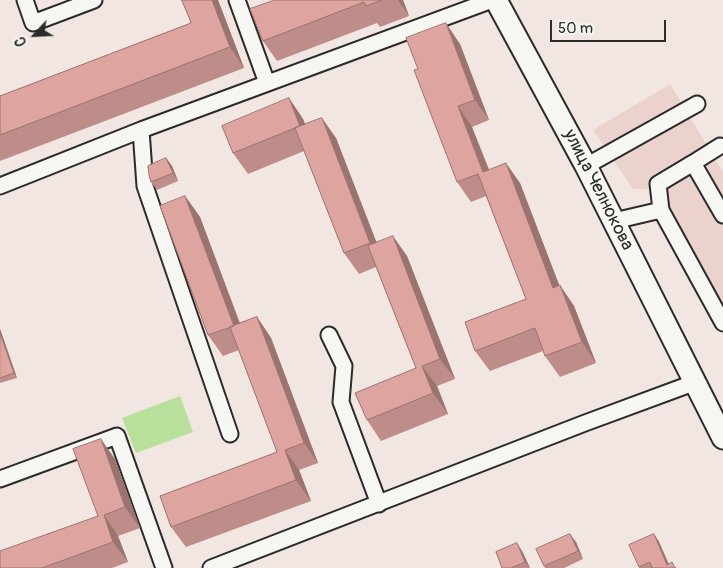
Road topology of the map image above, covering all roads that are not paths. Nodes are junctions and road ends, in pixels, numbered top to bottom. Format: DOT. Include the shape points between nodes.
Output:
graph roads {
  1 [pos="25,0"];
  2 [pos="94,0"];
  3 [pos="237,0"];
  4 [pos="494,0"];
  5 [pos="267,83"];
  6 [pos="697,104"];
  7 [pos="141,130"];
  8 [pos="720,146"];
  9 [pos="693,164"];
  10 [pos="586,166"];
  11 [pos="0,186"];
  12 [pos="661,210"];
  13 [pos="723,215"];
  14 [pos="614,221"];
  15 [pos="723,323"];
  16 [pos="329,336"];
  17 [pos="696,382"];
  18 [pos="230,434"];
  19 [pos="723,438"];
  20 [pos="0,479"];
  21 [pos="379,504"];
  22 [pos="164,568"];
  23 [pos="211,568"];
  1 -- 2 [label="street" via="32,23"];
  3 -- 5 [label="street"];
  4 -- 5 [label="street"];
  4 -- 10 [label="main road, улица Челнокова"];
  5 -- 7 [label="street"];
  6 -- 10 [label="street"];
  7 -- 11 [label="street"];
  7 -- 18 [label="street" via="146,186"];
  8 -- 9 [label="street"];
  9 -- 12 [label="street" via="658,184"];
  9 -- 13 [label="street"];
  10 -- 14 [label="main road, улица Челнокова"];
  12 -- 14 [label="street"];
  12 -- 15 [label="street"];
  14 -- 17 [label="main road, улица Челнокова"];
  16 -- 21 [label="street" via="344,366 341,402"];
  17 -- 19 [label="main road, улица Челнокова"];
  17 -- 21 [label="street"];
  20 -- 22 [label="street" via="117,436"];
  21 -- 23 [label="street"];
}
